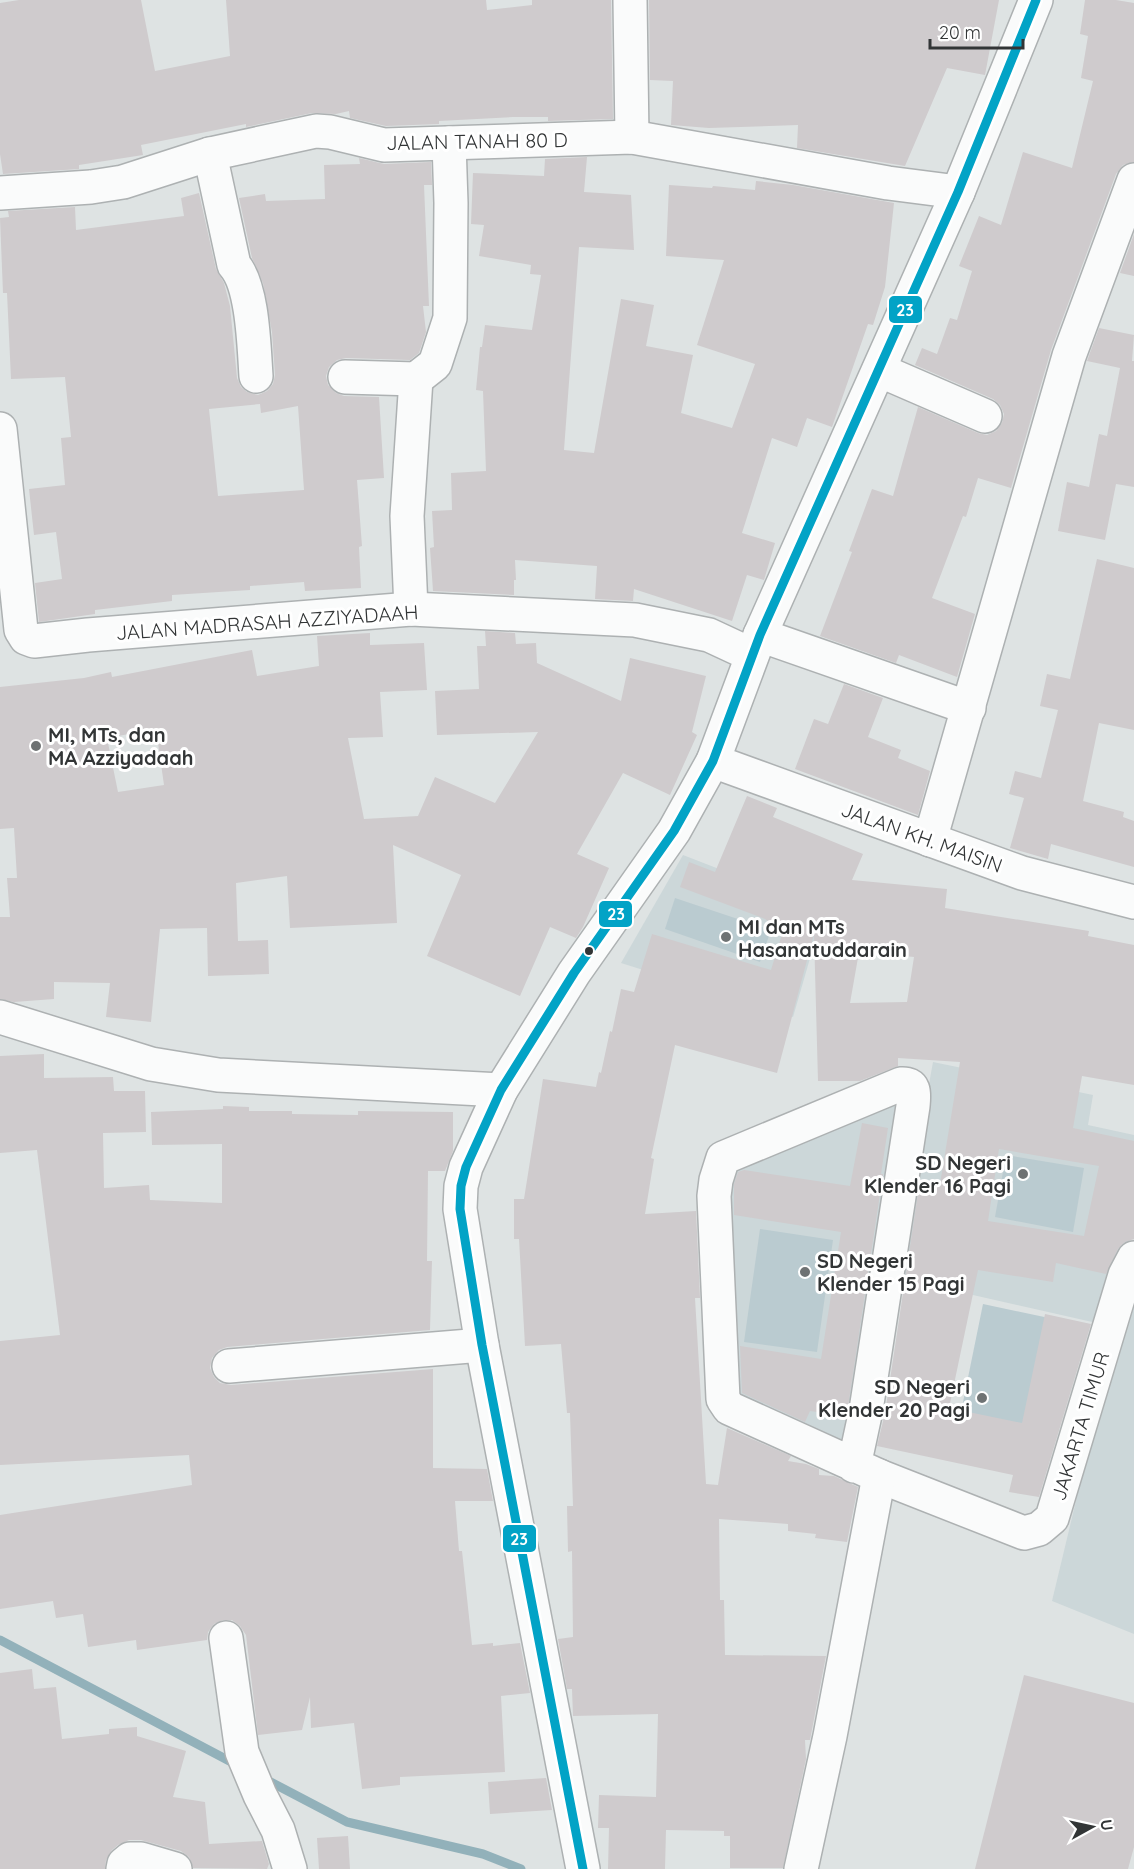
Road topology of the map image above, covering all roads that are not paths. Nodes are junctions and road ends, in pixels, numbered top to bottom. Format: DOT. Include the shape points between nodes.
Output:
graph roads {
  1 [pos="630,0"];
  2 [pos="1036,0"];
  3 [pos="632,137"];
  4 [pos="449,143"];
  5 [pos="210,154"];
  6 [pos="1134,180"];
  7 [pos="958,192"];
  8 [pos="0,193"];
  9 [pos="879,370"];
  10 [pos="256,376"];
  11 [pos="345,377"];
  12 [pos="416,379"];
  13 [pos="985,416"];
  14 [pos="0,429"];
  15 [pos="411,609"];
  16 [pos="756,645"];
  17 [pos="969,708"];
  18 [pos="712,761"];
  19 [pos="930,840"];
  20 [pos="1134,902"];
  21 [pos="0,1017"];
  22 [pos="490,1115"];
  23 [pos="1134,1258"];
  24 [pos="482,1345"];
  25 [pos="229,1366"];
  26 [pos="866,1471"];
  27 [pos="226,1638"];
  28 [pos="582,1866"];
  29 [pos="123,1869"];
  30 [pos="175,1869"];
  31 [pos="290,1869"];
  32 [pos="801,1869"];
  1 -- 3 [label="street"];
  2 -- 7 [label="street"];
  3 -- 4 [label="street, JALAN TANAH 80 D"];
  3 -- 7 [label="street, JALAN TANAH 80 D"];
  4 -- 5 [label="street, JALAN TANAH 80 D" via="384,145 316,131"];
  4 -- 12 [label="street" via="450,318 435,364"];
  5 -- 8 [label="street, JALAN TANAH 80 D" via="123,182"];
  5 -- 10 [label="street" via="234,266 241,275 253,325"];
  6 -- 17 [label="street" via="1069,356"];
  7 -- 9 [label="street"];
  9 -- 13 [label="street"];
  9 -- 16 [label="street"];
  11 -- 12 [label="street"];
  12 -- 15 [label="street" via="407,516"];
  14 -- 15 [label="street, JALAN MADRASAH AZZIYADAAH" via="21,630 33,642"];
  15 -- 16 [label="street, JALAN MADRASAH AZZIYADAAH" via="635,620"];
  16 -- 17 [label="street, JALAN MADRASAH AZZIYADAAH"];
  16 -- 18 [label="street"];
  17 -- 19 [label="street"];
  18 -- 19 [label="street, JALAN KH. MAISIN"];
  18 -- 22 [label="street" via="674,831 574,973"];
  19 -- 20 [label="street, JALAN KH. MAISIN" via="1022,873"];
  21 -- 22 [label="street" via="151,1064"];
  22 -- 24 [label="street" via="466,1167 460,1209"];
  23 -- 26 [label="street, JAKARTA TIMUR" via="1125,1275 1052,1518 1039,1529 1024,1533"];
  24 -- 25 [label="street"];
  24 -- 28 [label="street"];
  26 -- 26 [label="street" via="729,1408 723,1399 714,1196 723,1158 908,1083 914,1091 913,1106 866,1410"];
  26 -- 32 [label="street" via="830,1736"];
  27 -- 31 [label="street" via="242,1752 278,1830"];
  29 -- 30 [label="street" via="130,1859"];
}
